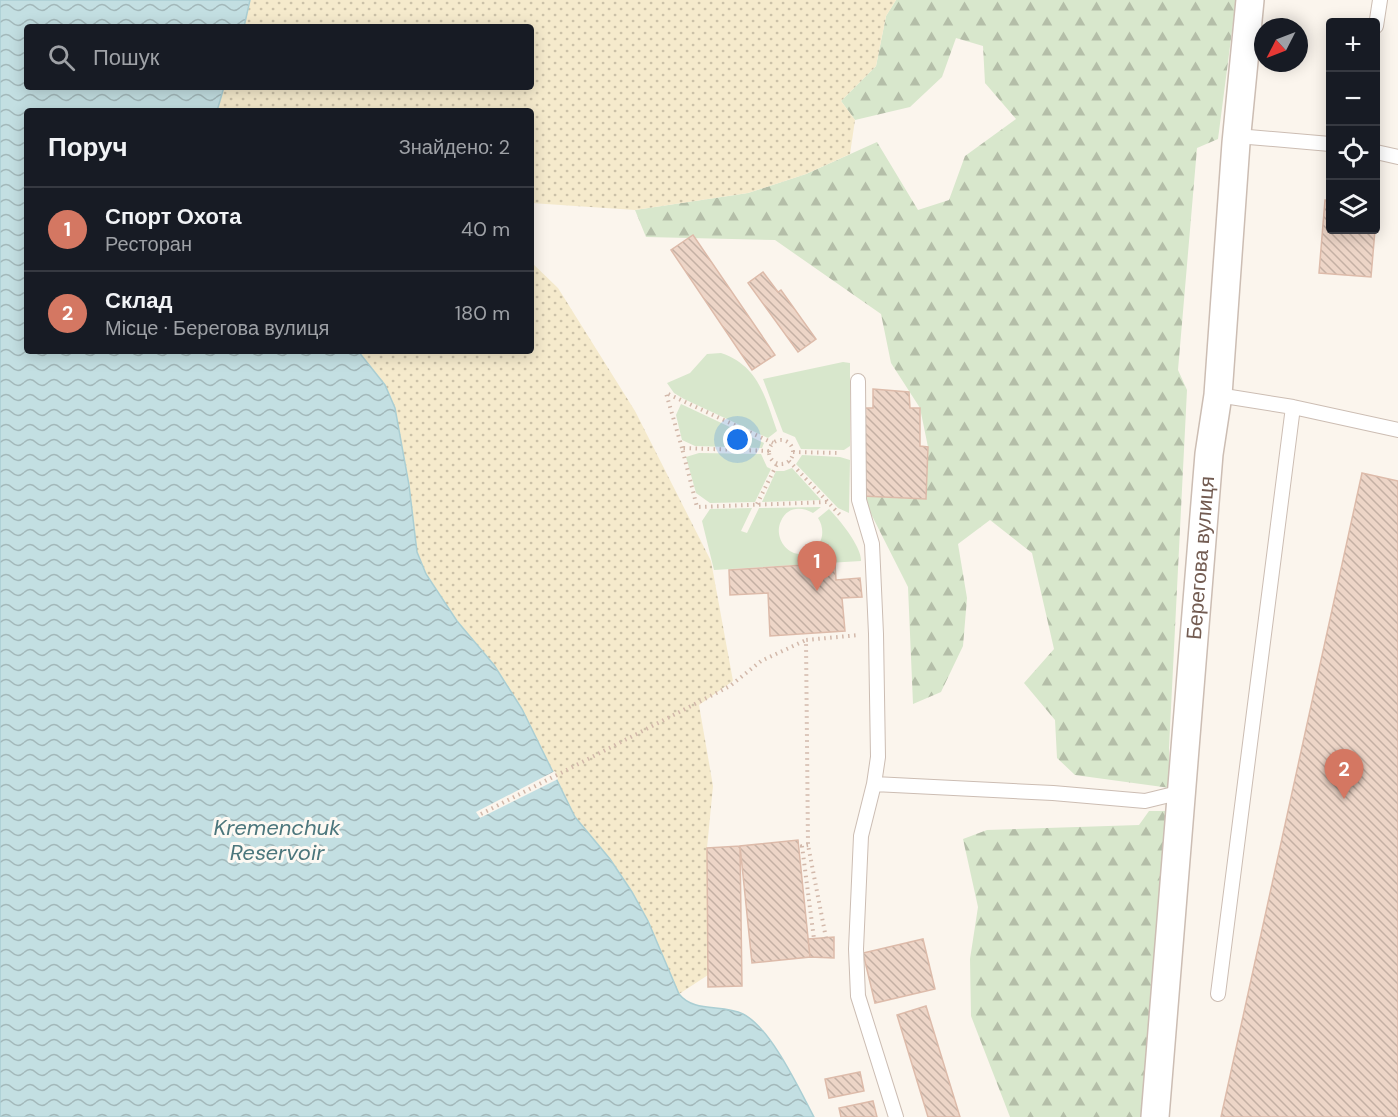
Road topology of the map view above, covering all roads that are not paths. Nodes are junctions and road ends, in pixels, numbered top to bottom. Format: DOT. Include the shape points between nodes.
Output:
graph roads {
  1 [pos="1250,0"];
  2 [pos="1380,0"];
  3 [pos="1377,18"];
  4 [pos="1237,136"];
  5 [pos="1326,144"];
  6 [pos="1380,153"];
  7 [pos="1398,157"];
  8 [pos="858,381"];
  9 [pos="1218,394"];
  10 [pos="1293,407"];
  11 [pos="1398,430"];
  12 [pos="874,784"];
  13 [pos="1182,792"];
  14 [pos="1218,994"];
  15 [pos="896,1117"];
  16 [pos="1155,1117"];
  1 -- 4 [label="street, Берегова вулиця"];
  2 -- 3 [label="lane"];
  4 -- 5 [label="lane"];
  4 -- 9 [label="street, Берегова вулиця"];
  6 -- 7 [label="lane"];
  8 -- 12 [label="lane" via="859,500 872,544 876,634 878,757"];
  9 -- 10 [label="lane"];
  9 -- 13 [label="street, Берегова вулиця" via="1209,454"];
  10 -- 11 [label="lane"];
  10 -- 14 [label="lane"];
  12 -- 13 [label="lane" via="1145,801"];
  12 -- 15 [label="lane" via="861,836 858,996"];
  13 -- 16 [label="street, Берегова вулиця"];
}
